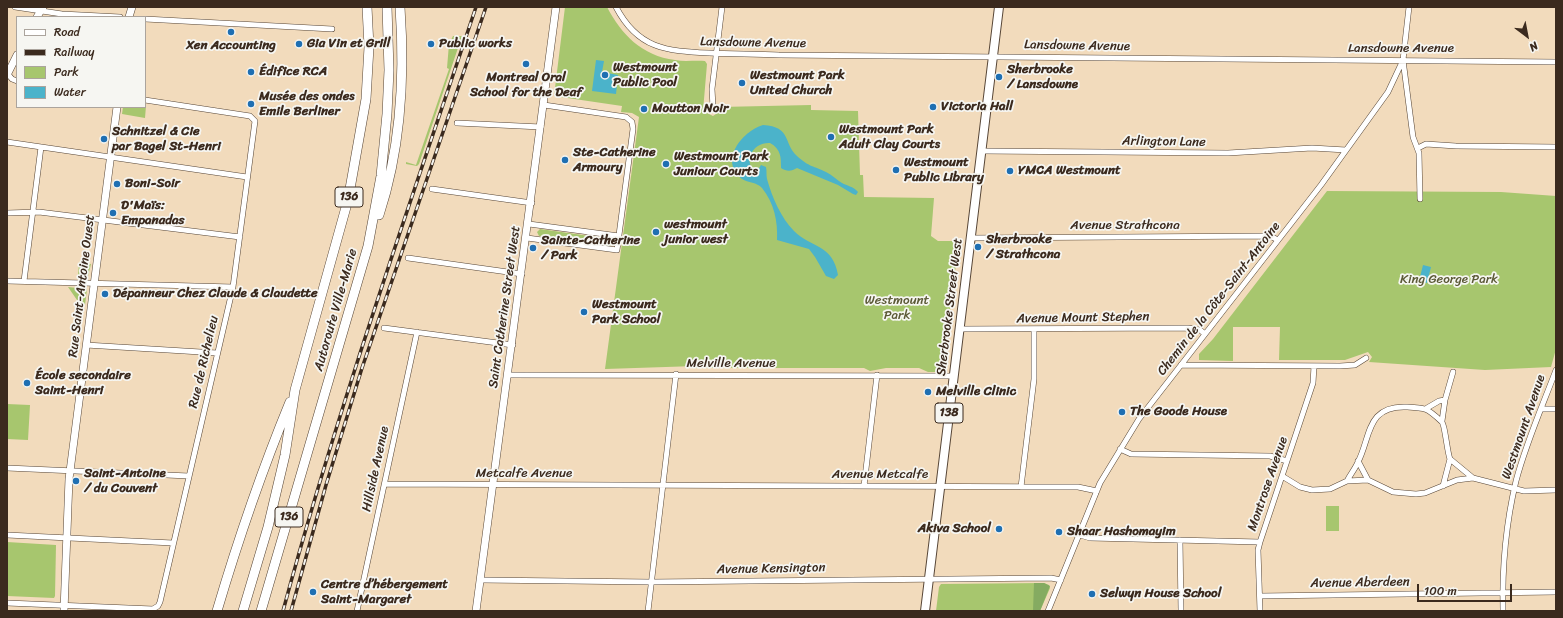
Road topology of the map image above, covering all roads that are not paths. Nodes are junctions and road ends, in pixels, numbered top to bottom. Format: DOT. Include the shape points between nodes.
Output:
graph roads {
  1 [pos="15,7"];
  2 [pos="367,7"];
  3 [pos="387,7"];
  4 [pos="400,7"];
  5 [pos="556,7"];
  6 [pos="616,7"];
  7 [pos="722,7"];
  8 [pos="999,7"];
  9 [pos="1409,7"];
  10 [pos="40,11"];
  11 [pos="101,16"];
  12 [pos="146,19"];
  13 [pos="332,29"];
  14 [pos="716,54"];
  15 [pos="993,56"];
  16 [pos="16,57"];
  17 [pos="1403,60"];
  18 [pos="1556,62"];
  19 [pos="7,74"];
  20 [pos="16,81"];
  21 [pos="146,100"];
  22 [pos="544,105"];
  23 [pos="117,108"];
  24 [pos="713,108"];
  25 [pos="457,123"];
  26 [pos="541,127"];
  27 [pos="7,142"];
  28 [pos="41,147"];
  29 [pos="1556,147"];
  30 [pos="1418,148"];
  31 [pos="1346,150"];
  32 [pos="981,151"];
  33 [pos="110,157"];
  34 [pos="247,178"];
  35 [pos="432,189"];
  36 [pos="1420,199"];
  37 [pos="532,202"];
  38 [pos="32,212"];
  39 [pos="7,213"];
  40 [pos="102,220"];
  41 [pos="529,224"];
  42 [pos="619,236"];
  43 [pos="240,237"];
  44 [pos="527,238"];
  45 [pos="970,238"];
  46 [pos="1278,240"];
  47 [pos="368,246"];
  48 [pos="408,258"];
  49 [pos="522,274"];
  50 [pos="7,281"];
  51 [pos="24,281"];
  52 [pos="94,283"];
  53 [pos="233,287"];
  54 [pos="384,328"];
  55 [pos="959,329"];
  56 [pos="1034,330"];
  57 [pos="417,332"];
  58 [pos="1205,334"];
  59 [pos="86,345"];
  60 [pos="512,345"];
  61 [pos="217,353"];
  62 [pos="1366,358"];
  63 [pos="1181,365"];
  64 [pos="1314,366"];
  65 [pos="1556,370"];
  66 [pos="1453,372"];
  67 [pos="676,374"];
  68 [pos="508,375"];
  69 [pos="877,375"];
  70 [pos="953,376"];
  71 [pos="295,390"];
  72 [pos="1445,400"];
  73 [pos="1427,408"];
  74 [pos="1541,409"];
  75 [pos="1556,409"];
  76 [pos="1442,421"];
  77 [pos="1120,449"];
  78 [pos="1450,459"];
  79 [pos="1287,461"];
  80 [pos="1358,462"];
  81 [pos="7,468"];
  82 [pos="70,471"];
  83 [pos="188,476"];
  84 [pos="1282,476"];
  85 [pos="1473,478"];
  86 [pos="1368,480"];
  87 [pos="1347,481"];
  88 [pos="385,484"];
  89 [pos="493,486"];
  90 [pos="663,486"];
  91 [pos="864,486"];
  92 [pos="1443,486"];
  93 [pos="940,487"];
  94 [pos="1021,487"];
  95 [pos="1515,488"];
  96 [pos="1556,490"];
  97 [pos="1097,491"];
  98 [pos="7,535"];
  99 [pos="1080,535"];
  100 [pos="66,538"];
  101 [pos="1180,540"];
  102 [pos="1260,542"];
  103 [pos="173,543"];
  104 [pos="929,579"];
  105 [pos="481,580"];
  106 [pos="1061,580"];
  107 [pos="651,582"];
  108 [pos="1502,592"];
  109 [pos="1556,592"];
  110 [pos="1260,596"];
  111 [pos="7,603"];
  112 [pos="64,608"];
  113 [pos="217,611"];
  114 [pos="243,611"];
  115 [pos="261,611"];
  116 [pos="357,611"];
  117 [pos="476,611"];
  118 [pos="648,611"];
  119 [pos="925,611"];
  120 [pos="1048,611"];
  121 [pos="1181,611"];
  122 [pos="1260,611"];
  123 [pos="1503,611"];
  1 -- 10 [label="street"];
  2 -- 71 [label="highway, Autoroute Ville-Marie / 136" via="367,78 355,165 340,235"];
  3 -- 47 [label="highway, Autoroute Ville-Marie / 136" via="387,114 381,176"];
  4 -- 47 [label="highway" via="402,74 398,136 390,180"];
  5 -- 22 [label="main road, Saint Catherine Street West"];
  6 -- 14 [label="street, Lansdowne Avenue" via="632,30 656,46 679,52"];
  7 -- 14 [label="street"];
  8 -- 15 [label="main road, Sherbrooke Street West / 138"];
  9 -- 17 [label="street, Chemin de la Côte-Saint-Antoine"];
  10 -- 11 [label="street"];
  12 -- 13 [label="street"];
  14 -- 15 [label="street, Lansdowne Avenue"];
  14 -- 24 [label="street" via="712,89"];
  15 -- 17 [label="street, Lansdowne Avenue"];
  15 -- 32 [label="main road, Sherbrooke Street West / 138"];
  16 -- 19 [label="main road"];
  17 -- 18 [label="street, Lansdowne Avenue"];
  17 -- 30 [label="street" via="1413,137"];
  17 -- 31 [label="street, Chemin de la Côte-Saint-Antoine" via="1385,96"];
  19 -- 20 [label="street"];
  21 -- 34 [label="street, Rue de Richelieu" via="254,118"];
  22 -- 26 [label="main road, Saint Catherine Street West"];
  22 -- 42 [label="street" via="625,117 632,122"];
  23 -- 33 [label="main road, Rue Saint-Antoine Ouest"];
  25 -- 26 [label="street"];
  26 -- 37 [label="main road, Saint Catherine Street West"];
  27 -- 28 [label="street"];
  28 -- 33 [label="street"];
  28 -- 38 [label="street"];
  29 -- 30 [label="street" via="1426,144"];
  30 -- 36 [label="street"];
  31 -- 32 [label="street, Arlington Lane" via="1312,148 1228,153"];
  31 -- 46 [label="street, Chemin de la Côte-Saint-Antoine"];
  32 -- 45 [label="main road, Sherbrooke Street West / 138"];
  33 -- 34 [label="street"];
  33 -- 40 [label="main road, Rue Saint-Antoine Ouest"];
  34 -- 43 [label="street, Rue de Richelieu"];
  35 -- 37 [label="street"];
  37 -- 41 [label="main road, Saint Catherine Street West"];
  38 -- 39 [label="street"];
  38 -- 40 [label="street"];
  38 -- 51 [label="street"];
  40 -- 43 [label="street"];
  40 -- 52 [label="main road, Rue Saint-Antoine Ouest"];
  41 -- 42 [label="street"];
  41 -- 44 [label="main road, Saint Catherine Street West"];
  42 -- 44 [label="street" via="617,250"];
  43 -- 53 [label="street, Rue de Richelieu"];
  44 -- 49 [label="main road, Saint Catherine Street West"];
  45 -- 46 [label="street, Avenue Strathcona" via="1270,236"];
  45 -- 55 [label="main road, Sherbrooke Street West / 138"];
  46 -- 58 [label="street, Chemin de la Côte-Saint-Antoine"];
  47 -- 115 [label="highway, Autoroute Ville-Marie / 136"];
  48 -- 49 [label="street"];
  49 -- 60 [label="main road, Saint Catherine Street West"];
  50 -- 51 [label="street"];
  51 -- 52 [label="street"];
  52 -- 53 [label="street"];
  52 -- 59 [label="main road, Rue Saint-Antoine Ouest"];
  53 -- 61 [label="street, Rue de Richelieu"];
  54 -- 57 [label="street"];
  55 -- 56 [label="street, Avenue Mount Stephen"];
  55 -- 70 [label="main road, Sherbrooke Street West / 138"];
  56 -- 58 [label="street, Avenue Mount Stephen" via="1188,328 1200,330"];
  56 -- 94 [label="street" via="1034,379"];
  57 -- 60 [label="street"];
  57 -- 88 [label="street, Hillside Avenue"];
  58 -- 63 [label="street, Chemin de la Côte-Saint-Antoine"];
  59 -- 61 [label="street"];
  59 -- 82 [label="main road, Rue Saint-Antoine Ouest"];
  60 -- 68 [label="main road, Saint Catherine Street West"];
  61 -- 83 [label="street, Rue de Richelieu"];
  62 -- 64 [label="street" via="1349,366"];
  63 -- 64 [label="street"];
  63 -- 77 [label="street, Chemin de la Côte-Saint-Antoine" via="1139,419"];
  64 -- 79 [label="street, Montrose Avenue" via="1313,383"];
  65 -- 74 [label="street, Westmount Avenue"];
  66 -- 72 [label="street"];
  67 -- 68 [label="street, Melville Avenue"];
  67 -- 69 [label="street, Melville Avenue"];
  67 -- 90 [label="street"];
  68 -- 89 [label="main road, Saint Catherine Street West"];
  69 -- 70 [label="street, Melville Avenue"];
  69 -- 91 [label="street"];
  70 -- 93 [label="main road, Sherbrooke Street West / 138"];
  71 -- 113 [label="highway" via="270,451"];
  71 -- 114 [label="highway, Autoroute Ville-Marie / 136" via="286,455"];
  72 -- 73 [label="street" via="1440,400"];
  72 -- 76 [label="street"];
  73 -- 76 [label="street"];
  73 -- 80 [label="street" via="1393,408 1377,417 1367,432"];
  74 -- 75 [label="street"];
  74 -- 95 [label="street, Westmount Avenue" via="1527,444"];
  76 -- 78 [label="street"];
  77 -- 79 [label="street" via="1131,454 1270,456"];
  77 -- 97 [label="street, Chemin de la Côte-Saint-Antoine"];
  78 -- 85 [label="street"];
  78 -- 92 [label="street"];
  79 -- 84 [label="street, Montrose Avenue"];
  80 -- 86 [label="street"];
  80 -- 87 [label="street"];
  81 -- 82 [label="street"];
  82 -- 83 [label="street"];
  82 -- 100 [label="main road, Rue Saint-Antoine Ouest"];
  83 -- 103 [label="street, Rue de Richelieu"];
  84 -- 87 [label="street" via="1300,487 1312,490 1330,489"];
  84 -- 102 [label="street, Montrose Avenue"];
  85 -- 92 [label="street" via="1457,480"];
  85 -- 95 [label="street"];
  86 -- 87 [label="street"];
  86 -- 92 [label="street" via="1386,489 1408,494 1425,493"];
  88 -- 89 [label="street, Metcalfe Avenue"];
  88 -- 116 [label="street, Hillside Avenue"];
  89 -- 90 [label="street, Metcalfe Avenue"];
  89 -- 105 [label="main road, Saint Catherine Street West"];
  90 -- 91 [label="street, Avenue Metcalfe"];
  90 -- 107 [label="street"];
  91 -- 93 [label="street, Avenue Metcalfe"];
  93 -- 94 [label="street, Avenue Metcalfe"];
  93 -- 104 [label="main road, Sherbrooke Street West / 138"];
  94 -- 97 [label="street, Avenue Metcalfe" via="1078,487"];
  95 -- 96 [label="street" via="1524,491"];
  95 -- 108 [label="street, Westmount Avenue"];
  97 -- 99 [label="street, Chemin de la Côte-Saint-Antoine"];
  98 -- 100 [label="street"];
  99 -- 101 [label="street" via="1090,538"];
  99 -- 106 [label="street, Chemin de la Côte-Saint-Antoine"];
  100 -- 103 [label="street"];
  100 -- 112 [label="main road, Rue Saint-Antoine Ouest"];
  101 -- 102 [label="street"];
  101 -- 121 [label="street"];
  102 -- 110 [label="street, Montrose Avenue"];
  103 -- 112 [label="street, Rue de Richelieu" via="160,602 156,608"];
  104 -- 106 [label="street, Avenue Kensington"];
  104 -- 107 [label="street, Avenue Kensington"];
  104 -- 119 [label="main road, Sherbrooke Street West / 138"];
  105 -- 107 [label="street, Avenue Kensington"];
  105 -- 117 [label="main road, Saint Catherine Street West"];
  106 -- 120 [label="street, Chemin de la Côte-Saint-Antoine"];
  107 -- 118 [label="street"];
  108 -- 109 [label="street, Avenue Aberdeen"];
  108 -- 110 [label="street, Avenue Aberdeen"];
  108 -- 123 [label="street, Westmount Avenue"];
  110 -- 122 [label="street, Montrose Avenue"];
  111 -- 112 [label="street"];
}
